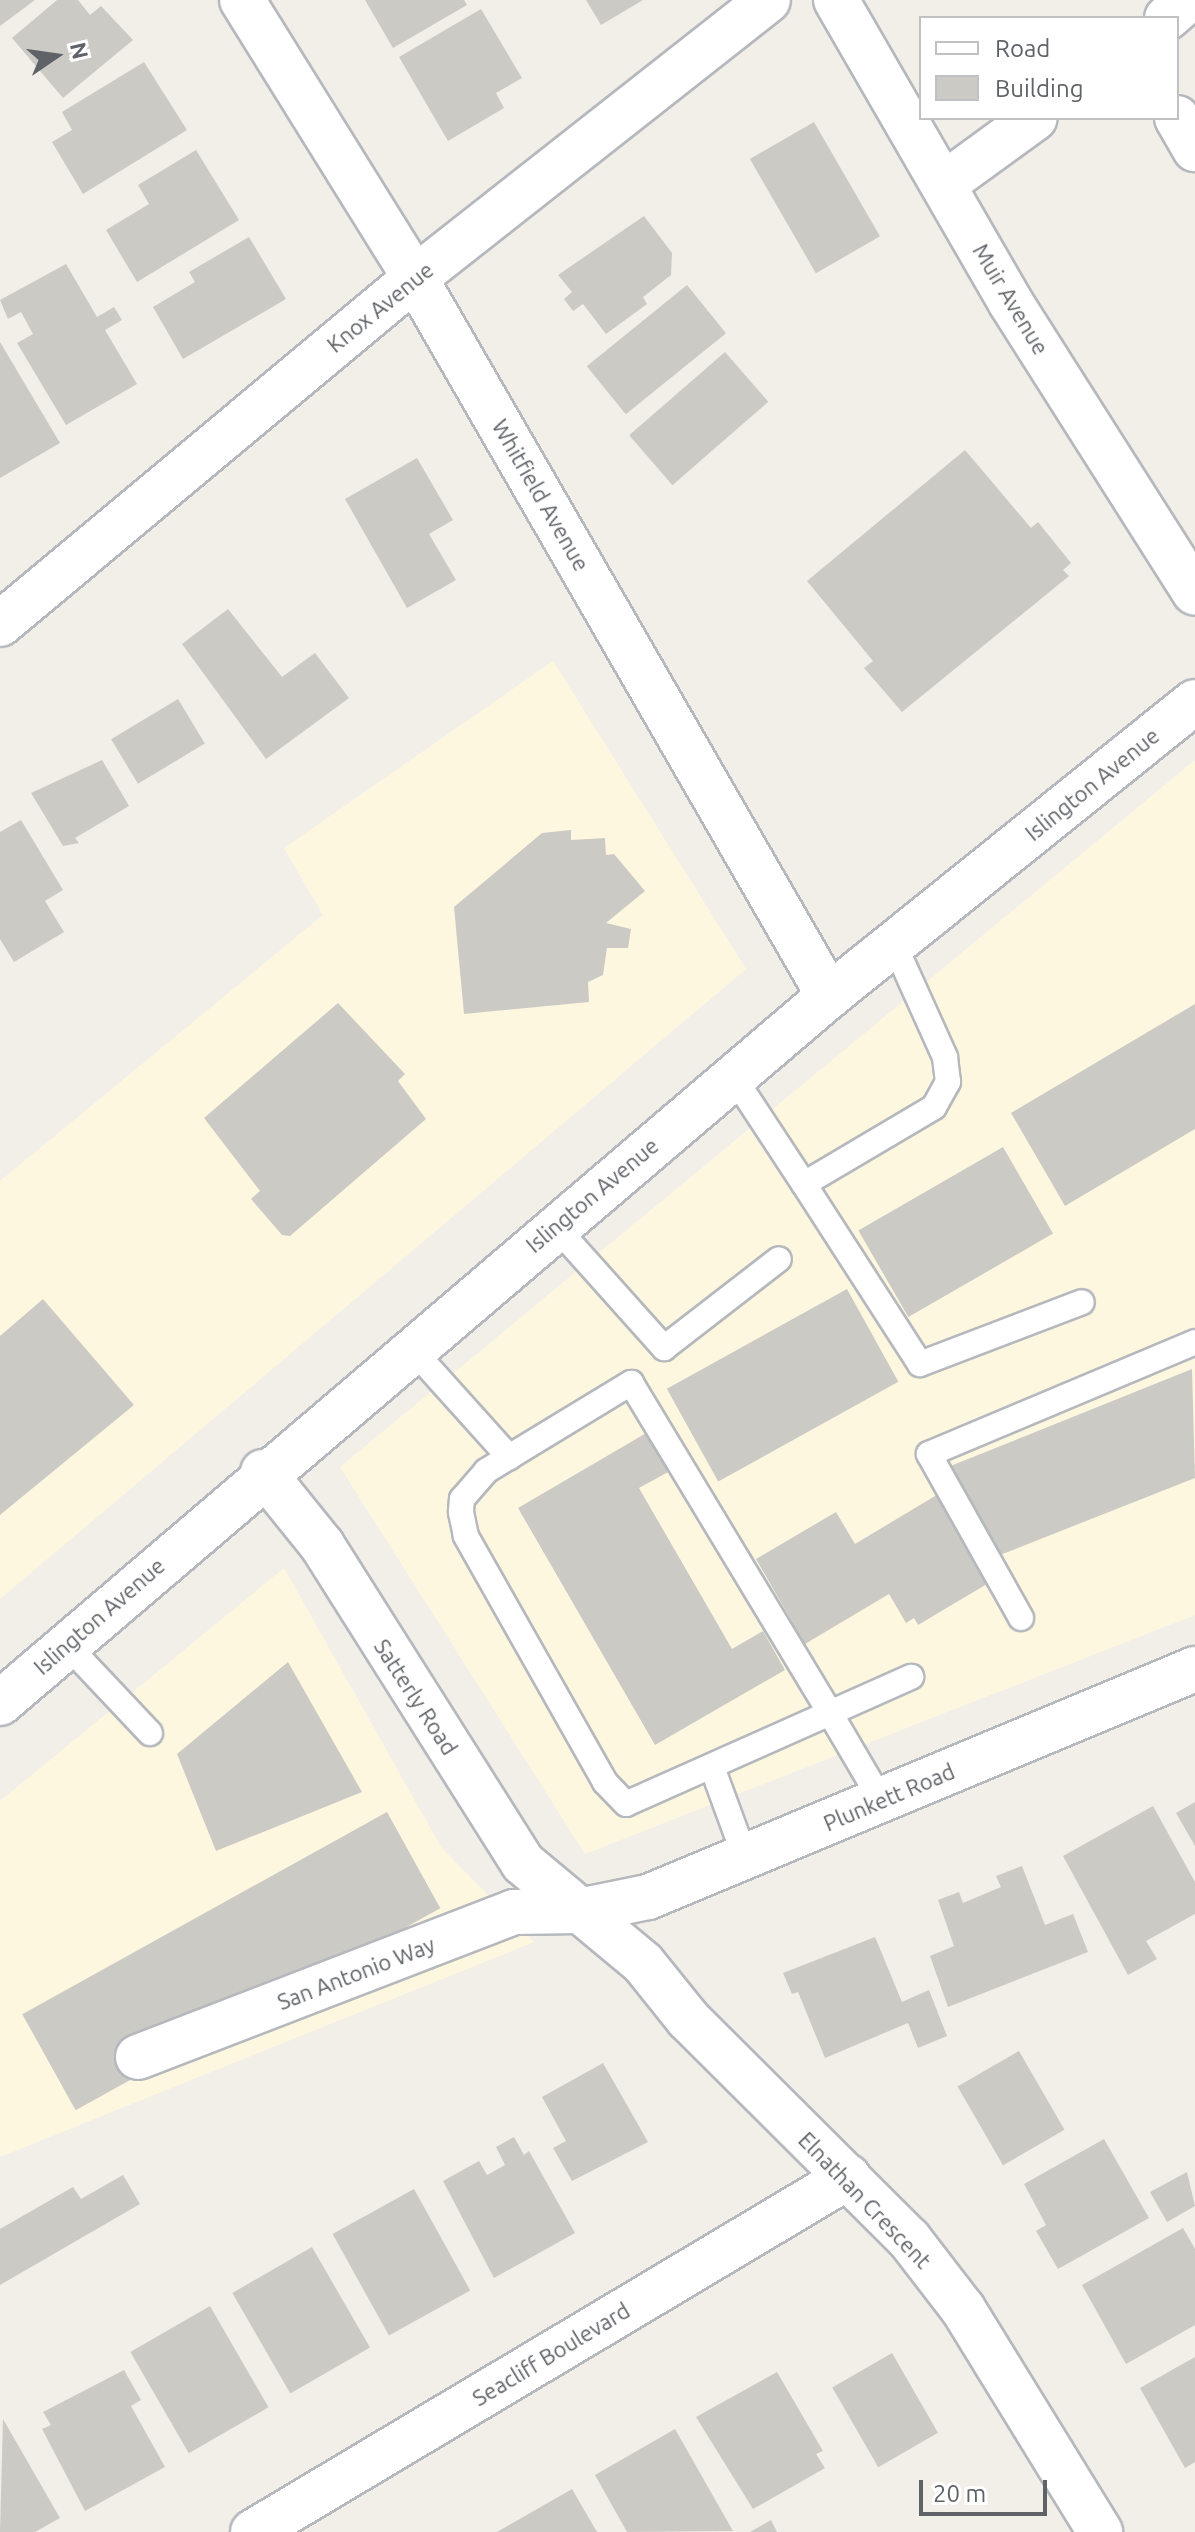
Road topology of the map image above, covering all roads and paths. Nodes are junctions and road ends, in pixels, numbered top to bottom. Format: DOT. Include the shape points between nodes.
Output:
graph roads {
  1 [pos="242,0"];
  2 [pos="768,0"];
  3 [pos="836,0"];
  4 [pos="1188,0"];
  5 [pos="1169,16"];
  6 [pos="1032,120"];
  7 [pos="1178,120"];
  8 [pos="1195,149"];
  9 [pos="944,184"];
  10 [pos="415,278"];
  11 [pos="1195,593"];
  12 [pos="0,624"];
  13 [pos="1195,702"];
  14 [pos="894,944"];
  15 [pos="829,996"];
  16 [pos="733,1076"];
  17 [pos="804,1184"];
  18 [pos="555,1226"];
  19 [pos="779,1259"];
  20 [pos="1082,1302"];
  21 [pos="1195,1342"];
  22 [pos="411,1348"];
  23 [pos="509,1457"];
  24 [pos="263,1472"];
  25 [pos="1021,1618"];
  26 [pos="67,1645"];
  27 [pos="1195,1669"];
  28 [pos="911,1677"];
  29 [pos="0,1703"];
  30 [pos="830,1713"];
  31 [pos="150,1733"];
  32 [pos="712,1767"];
  33 [pos="881,1800"];
  34 [pos="745,1857"];
  35 [pos="579,1911"];
  36 [pos="138,2057"];
  37 [pos="848,2177"];
  38 [pos="253,2532"];
  39 [pos="1100,2532"];
  1 -- 10 [label="street, Whitfield Avenue"];
  2 -- 10 [label="street, Knox Avenue"];
  3 -- 9 [label="street, Muir Avenue"];
  4 -- 5 [label="street"];
  6 -- 9 [label="street"];
  7 -- 8 [label="street"];
  9 -- 11 [label="street, Muir Avenue" via="1011,303"];
  10 -- 12 [label="street, Knox Avenue"];
  10 -- 15 [label="street, Whitfield Avenue"];
  13 -- 14 [label="street, Islington Avenue"];
  14 -- 15 [label="street, Islington Avenue"];
  14 -- 17 [label="lane" via="938,1036 948,1082 934,1107"];
  15 -- 16 [label="street, Islington Avenue"];
  16 -- 17 [label="lane"];
  16 -- 18 [label="street, Islington Avenue"];
  17 -- 20 [label="lane" via="920,1364"];
  18 -- 19 [label="lane" via="664,1348"];
  18 -- 22 [label="street, Islington Avenue"];
  21 -- 25 [label="lane" via="929,1454"];
  22 -- 23 [label="lane"];
  22 -- 24 [label="street, Islington Avenue"];
  23 -- 30 [label="lane" via="631,1383"];
  23 -- 32 [label="lane" via="486,1471 462,1499 466,1536 605,1782 626,1804"];
  24 -- 26 [label="street, Islington Avenue"];
  24 -- 35 [label="street, Satterly Road" via="322,1545 523,1863"];
  26 -- 29 [label="street, Islington Avenue"];
  26 -- 31 [label="lane"];
  27 -- 33 [label="street, Plunkett Road"];
  28 -- 30 [label="lane"];
  30 -- 32 [label="lane"];
  30 -- 33 [label="lane"];
  32 -- 34 [label="lane"];
  33 -- 34 [label="street, Plunkett Road"];
  34 -- 35 [label="street, Plunkett Road" via="648,1897"];
  35 -- 36 [label="street, San Antonio Way" via="514,1912"];
  35 -- 37 [label="street, Elnathan Crescent" via="643,1963 688,2019"];
  37 -- 38 [label="street, Seacliff Boulevard"];
  37 -- 39 [label="street, Elnathan Crescent" via="909,2239 963,2309"];
}
